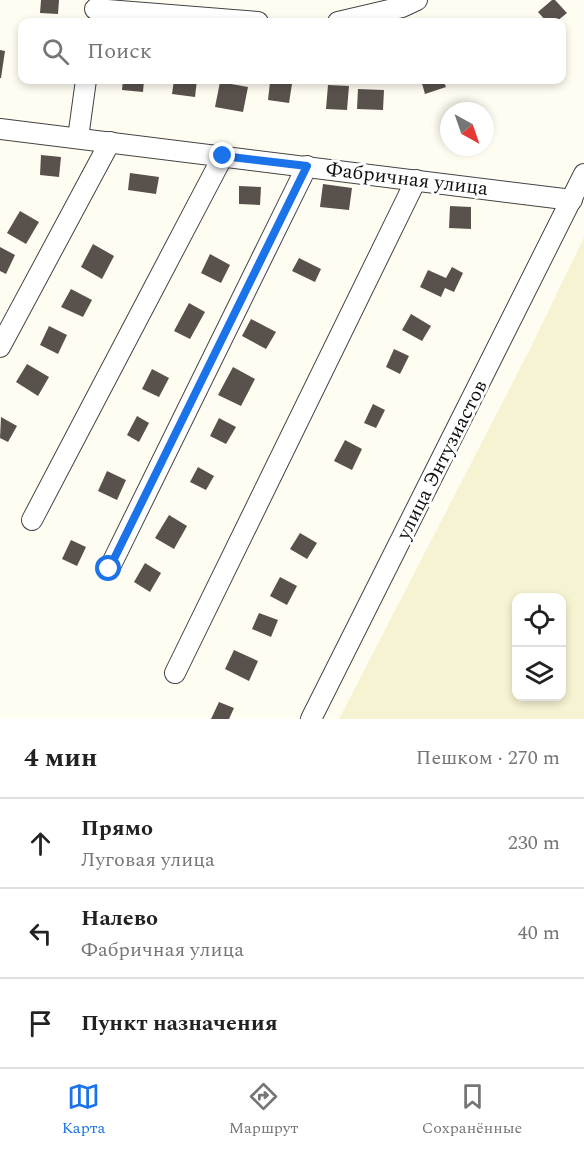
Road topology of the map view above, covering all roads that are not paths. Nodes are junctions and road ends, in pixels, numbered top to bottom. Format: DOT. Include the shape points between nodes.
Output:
graph roads {
  1 [pos="417,0"];
  2 [pos="94,11"];
  3 [pos="198,18"];
  4 [pos="355,18"];
  5 [pos="85,84"];
  6 [pos="0,129"];
  7 [pos="78,138"];
  8 [pos="110,142"];
  9 [pos="223,156"];
  10 [pos="307,166"];
  11 [pos="584,174"];
  12 [pos="416,180"];
  13 [pos="572,200"];
  14 [pos="0,347"];
  15 [pos="32,520"];
  16 [pos="109,569"];
  17 [pos="175,673"];
  18 [pos="311,719"];
  1 -- 4 [label="street"];
  2 -- 3 [label="street"];
  5 -- 7 [label="street"];
  6 -- 7 [label="street, Фабричная улица"];
  7 -- 8 [label="street, Фабричная улица"];
  8 -- 9 [label="street, Фабричная улица"];
  8 -- 14 [label="street"];
  9 -- 10 [label="street, Фабричная улица"];
  9 -- 15 [label="street"];
  10 -- 12 [label="street, Фабричная улица"];
  10 -- 16 [label="street"];
  11 -- 13 [label="street"];
  12 -- 13 [label="street, Фабричная улица"];
  12 -- 17 [label="street"];
  13 -- 18 [label="street, улица Энтузиастов"];
}
